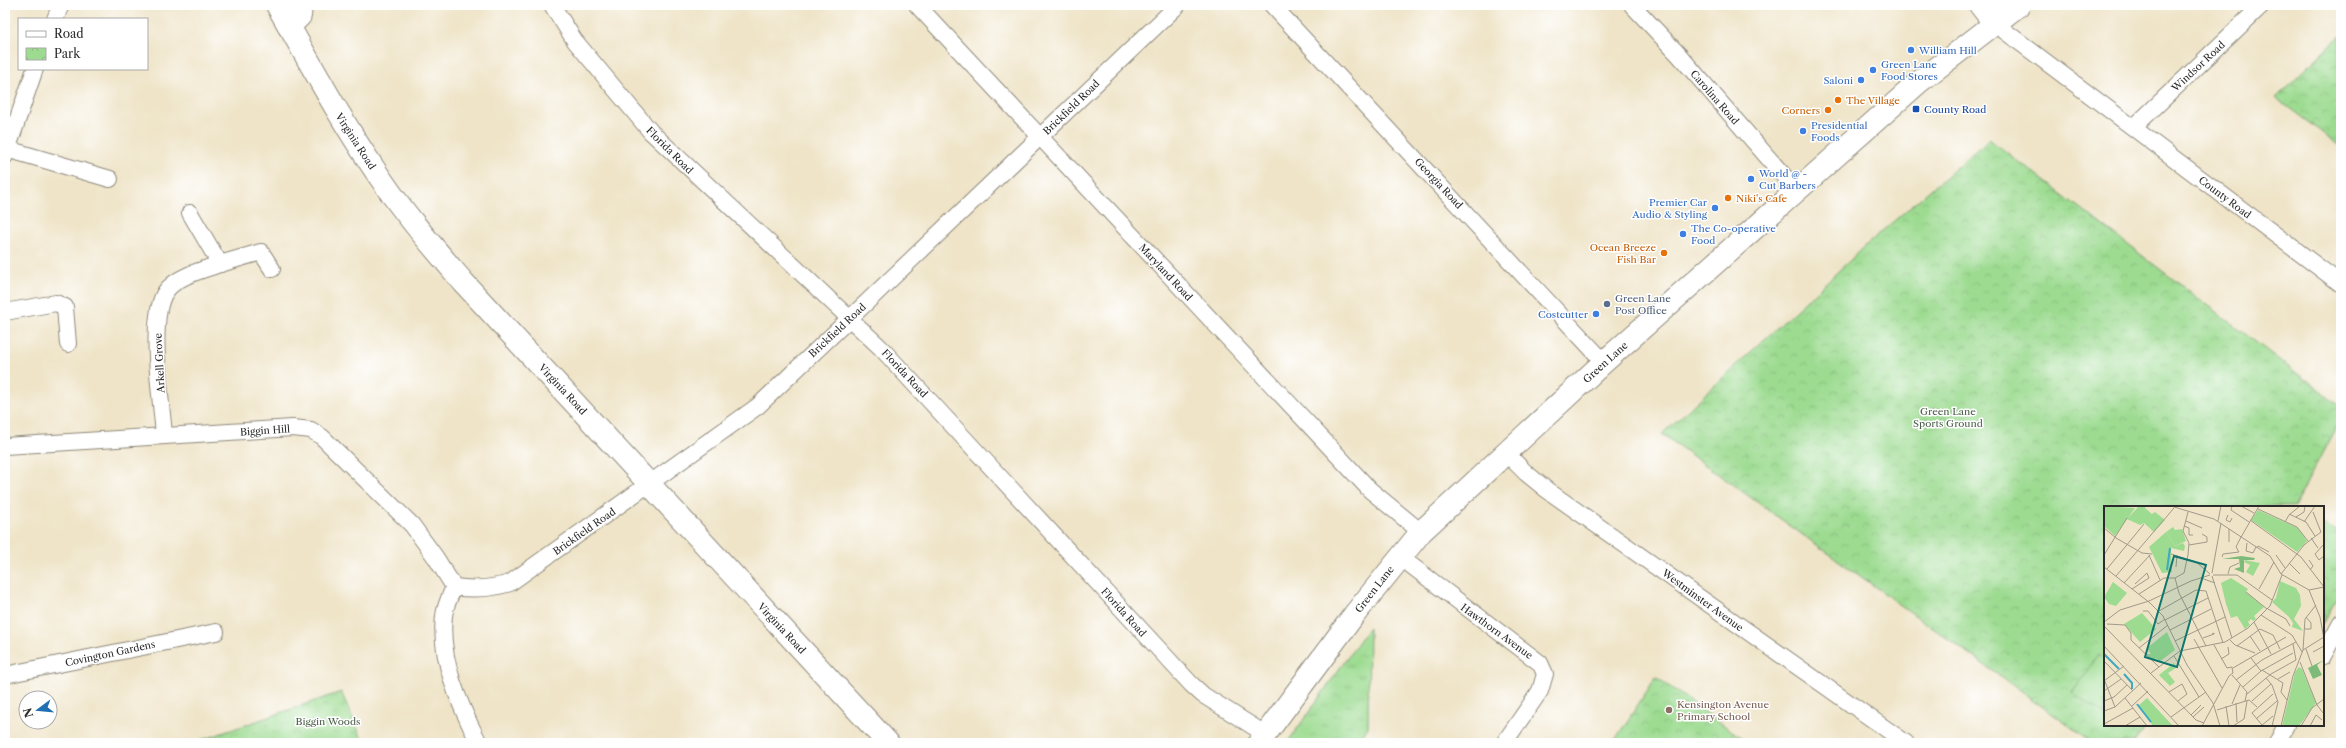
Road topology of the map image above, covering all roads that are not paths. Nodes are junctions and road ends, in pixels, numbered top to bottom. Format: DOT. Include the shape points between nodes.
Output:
graph roads {
  1 [pos="61,5"];
  2 [pos="276,5"];
  3 [pos="301,5"];
  4 [pos="552,5"];
  5 [pos="917,5"];
  6 [pos="1178,5"];
  7 [pos="1272,5"];
  8 [pos="1632,5"];
  9 [pos="1980,5"];
  10 [pos="2019,5"];
  11 [pos="2262,5"];
  12 [pos="55,18"];
  13 [pos="1994,23"];
  14 [pos="289,27"];
  15 [pos="35,70"];
  16 [pos="2134,127"];
  17 [pos="1039,137"];
  18 [pos="6,152"];
  19 [pos="110,179"];
  20 [pos="1796,191"];
  21 [pos="190,213"];
  22 [pos="220,264"];
  23 [pos="272,269"];
  24 [pos="2341,284"];
  25 [pos="5,312"];
  26 [pos="851,317"];
  27 [pos="68,344"];
  28 [pos="1604,362"];
  29 [pos="164,436"];
  30 [pos="5,446"];
  31 [pos="1505,452"];
  32 [pos="650,485"];
  33 [pos="1420,532"];
  34 [pos="1400,557"];
  35 [pos="454,587"];
  36 [pos="2341,623"];
  37 [pos="216,632"];
  38 [pos="2324,654"];
  39 [pos="5,675"];
  40 [pos="2286,726"];
  41 [pos="1262,739"];
  42 [pos="479,743"];
  43 [pos="888,743"];
  44 [pos="1504,743"];
  45 [pos="1906,743"];
  46 [pos="2277,743"];
  1 -- 12 [label="street"];
  2 -- 14 [label="main road, Virginia Road"];
  3 -- 14 [label="main road" via="300,16"];
  4 -- 26 [label="street, Florida Road" via="575,41 651,132"];
  5 -- 17 [label="street, Maryland Road"];
  6 -- 17 [label="street, Brickfield Road"];
  7 -- 28 [label="street, Georgia Road"];
  8 -- 20 [label="street, Carolina Road" via="1679,55"];
  9 -- 13 [label="main road"];
  10 -- 13 [label="main road, Green Lane"];
  11 -- 16 [label="street, Windsor Road"];
  13 -- 16 [label="street, County Road"];
  13 -- 20 [label="main road, Green Lane" via="1919,82"];
  14 -- 32 [label="main road, Virginia Road" via="355,140 421,232 464,283"];
  15 -- 18 [label="street"];
  16 -- 24 [label="street, County Road"];
  17 -- 26 [label="street, Brickfield Road"];
  17 -- 33 [label="street, Maryland Road" via="1370,490"];
  18 -- 19 [label="street"];
  20 -- 28 [label="main road, Green Lane"];
  21 -- 22 [label="street"];
  22 -- 23 [label="street, Arkell Grove" via="260,252"];
  22 -- 29 [label="street, Arkell Grove" via="174,283 160,303 157,337"];
  25 -- 27 [label="street" via="56,303 65,307"];
  26 -- 32 [label="street, Brickfield Road" via="758,406"];
  26 -- 41 [label="street, Florida Road" via="1191,684"];
  28 -- 31 [label="main road, Green Lane"];
  29 -- 30 [label="street, Biggin Hill"];
  29 -- 35 [label="street, Biggin Hill" via="293,428 311,430 322,437 412,525"];
  31 -- 33 [label="main road, Green Lane"];
  31 -- 45 [label="street, Westminster Avenue" via="1547,490"];
  32 -- 35 [label="street, Brickfield Road" via="510,583 473,590"];
  32 -- 43 [label="main road, Virginia Road"];
  33 -- 34 [label="main road, Green Lane"];
  34 -- 41 [label="main road, Green Lane"];
  34 -- 44 [label="street, Hawthorn Avenue" via="1532,656 1543,668 1544,683 1540,691"];
  35 -- 42 [label="street" via="444,615 447,658 463,708"];
  36 -- 38 [label="street"];
  37 -- 39 [label="street, Covington Gardens"];
  40 -- 46 [label="street"];
}
